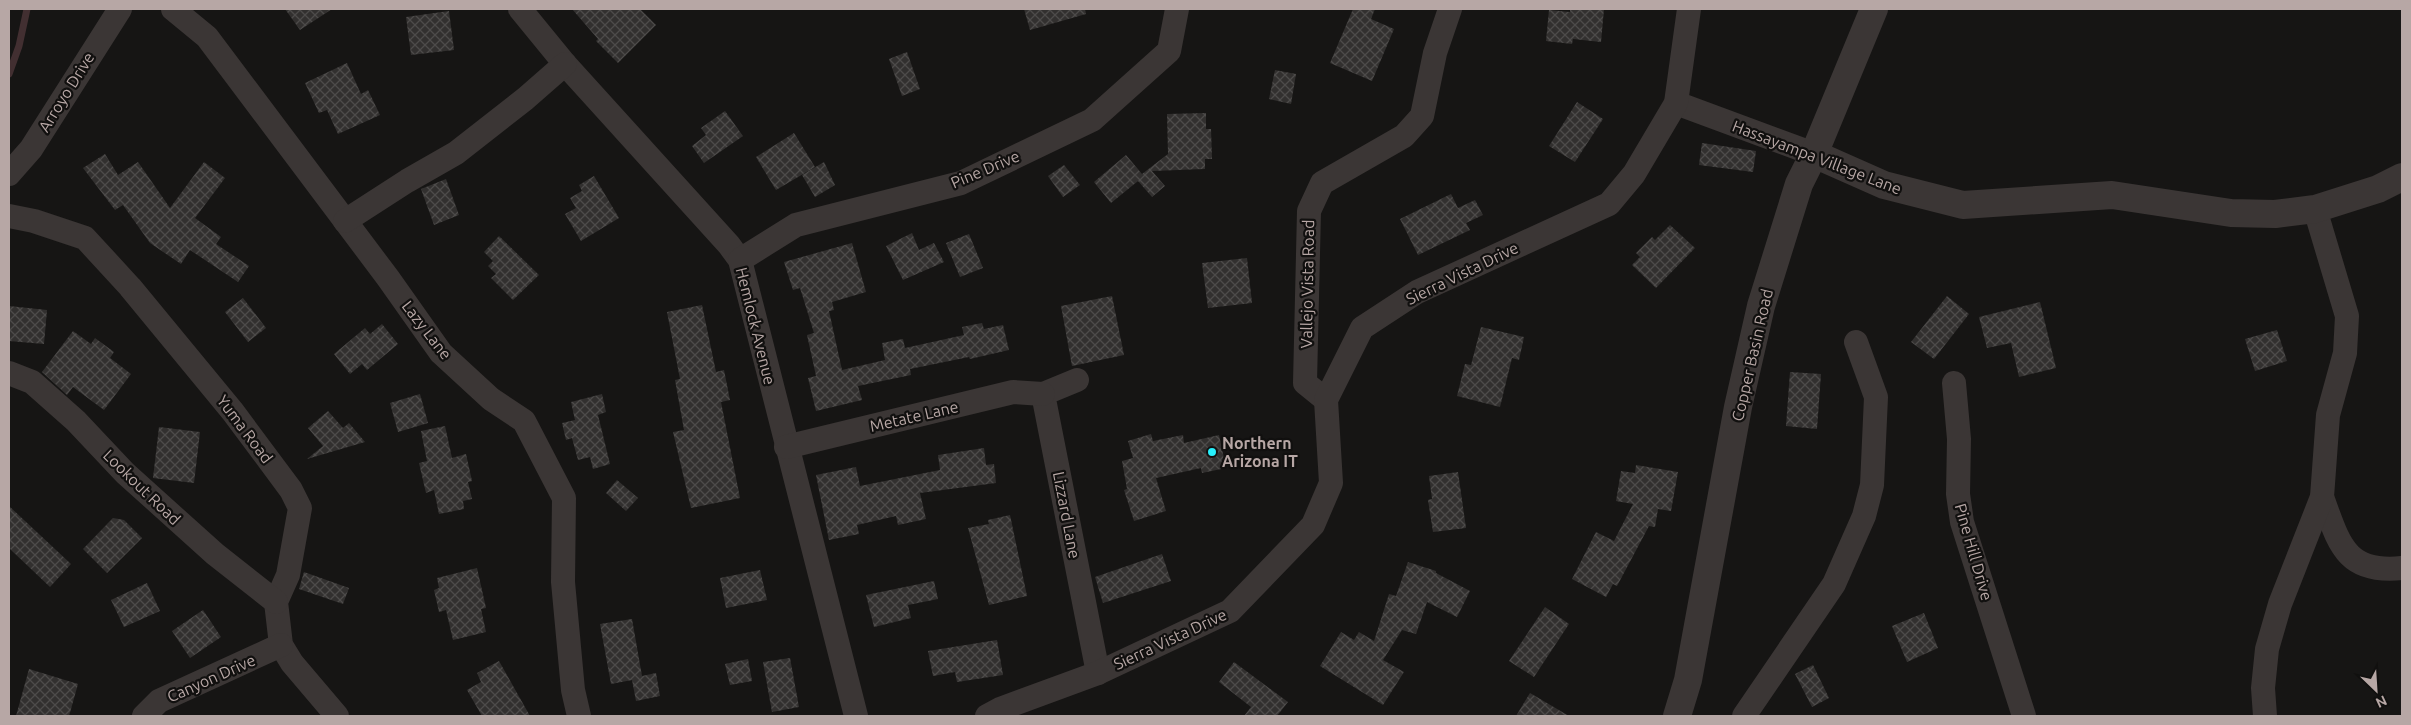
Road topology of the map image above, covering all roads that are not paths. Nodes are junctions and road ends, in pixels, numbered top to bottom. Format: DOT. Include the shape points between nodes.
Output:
graph roads {
  1 [pos="120,9"];
  2 [pos="173,9"];
  3 [pos="520,9"];
  4 [pos="1177,9"];
  5 [pos="1450,9"];
  6 [pos="1689,9"];
  7 [pos="1874,9"];
  8 [pos="566,64"];
  9 [pos="1676,103"];
  10 [pos="1814,154"];
  11 [pos="9,174"];
  12 [pos="2402,176"];
  13 [pos="2315,209"];
  14 [pos="9,216"];
  15 [pos="345,221"];
  16 [pos="740,260"];
  17 [pos="1856,342"];
  18 [pos="9,374"];
  19 [pos="1077,380"];
  20 [pos="1954,383"];
  21 [pos="1043,394"];
  22 [pos="1326,400"];
  23 [pos="786,447"];
  24 [pos="2322,497"];
  25 [pos="2402,568"];
  26 [pos="276,602"];
  27 [pos="281,645"];
  28 [pos="1098,673"];
  29 [pos="144,716"];
  30 [pos="337,716"];
  31 [pos="579,716"];
  32 [pos="856,716"];
  33 [pos="987,716"];
  34 [pos="1677,716"];
  35 [pos="1744,716"];
  36 [pos="2024,716"];
  37 [pos="2265,716"];
  1 -- 11 [label="street, Arroyo Drive" via="31,148"];
  2 -- 15 [label="street, Lazy Lane" via="207,37"];
  3 -- 8 [label="street, Hemlock Avenue"];
  4 -- 16 [label="street, Pine Drive" via="1169,51 1092,120 961,183 796,225"];
  5 -- 22 [label="street, Vallejo Vista Road" via="1435,53 1422,116 1404,136 1322,183 1309,211 1305,383"];
  6 -- 9 [label="street, Sierra Vista Drive"];
  7 -- 10 [label="street, Copper Basin Road"];
  8 -- 15 [label="street" via="456,153"];
  8 -- 16 [label="street, Hemlock Avenue"];
  9 -- 10 [label="street, Hassayampa Village Lane"];
  9 -- 22 [label="street, Sierra Vista Drive" via="1634,174 1609,204 1417,292 1362,328"];
  10 -- 13 [label="street, Hassayampa Village Lane" via="1884,185 1963,205 2112,195 2230,213 2275,214"];
  10 -- 34 [label="street, Copper Basin Road" via="1799,184 1761,306 1738,407 1688,680"];
  12 -- 13 [label="street, Hassayampa Village Lane" via="2378,189"];
  13 -- 24 [label="street" via="2347,316 2345,353 2328,415"];
  14 -- 26 [label="street, Yuma Road" via="85,238 130,287 233,412 291,490 300,508 288,575"];
  15 -- 31 [label="street, Lazy Lane" via="441,353 491,399 524,421 564,498 563,582 573,690"];
  16 -- 23 [label="street, Hemlock Avenue"];
  17 -- 35 [label="street" via="1876,397 1872,485 1864,516 1834,584"];
  18 -- 26 [label="street, Lookout Road" via="32,382 125,473 215,554"];
  19 -- 21 [label="street"];
  20 -- 36 [label="street, Pine Hill Drive" via="1962,522"];
  21 -- 23 [label="street, Metate Lane" via="1013,392"];
  21 -- 28 [label="street, Lizzard Lane"];
  22 -- 28 [label="street, Sierra Vista Drive" via="1331,483 1313,525 1230,611"];
  23 -- 32 [label="street, Hemlock Avenue"];
  24 -- 25 [label="street" via="2345,553 2364,567"];
  24 -- 37 [label="street" via="2280,604 2267,649 2263,688"];
  26 -- 27 [label="street"];
  27 -- 29 [label="street, Canyon Drive" via="160,701"];
  27 -- 30 [label="street" via="292,663"];
  28 -- 33 [label="street, Sierra Vista Drive"];
}
